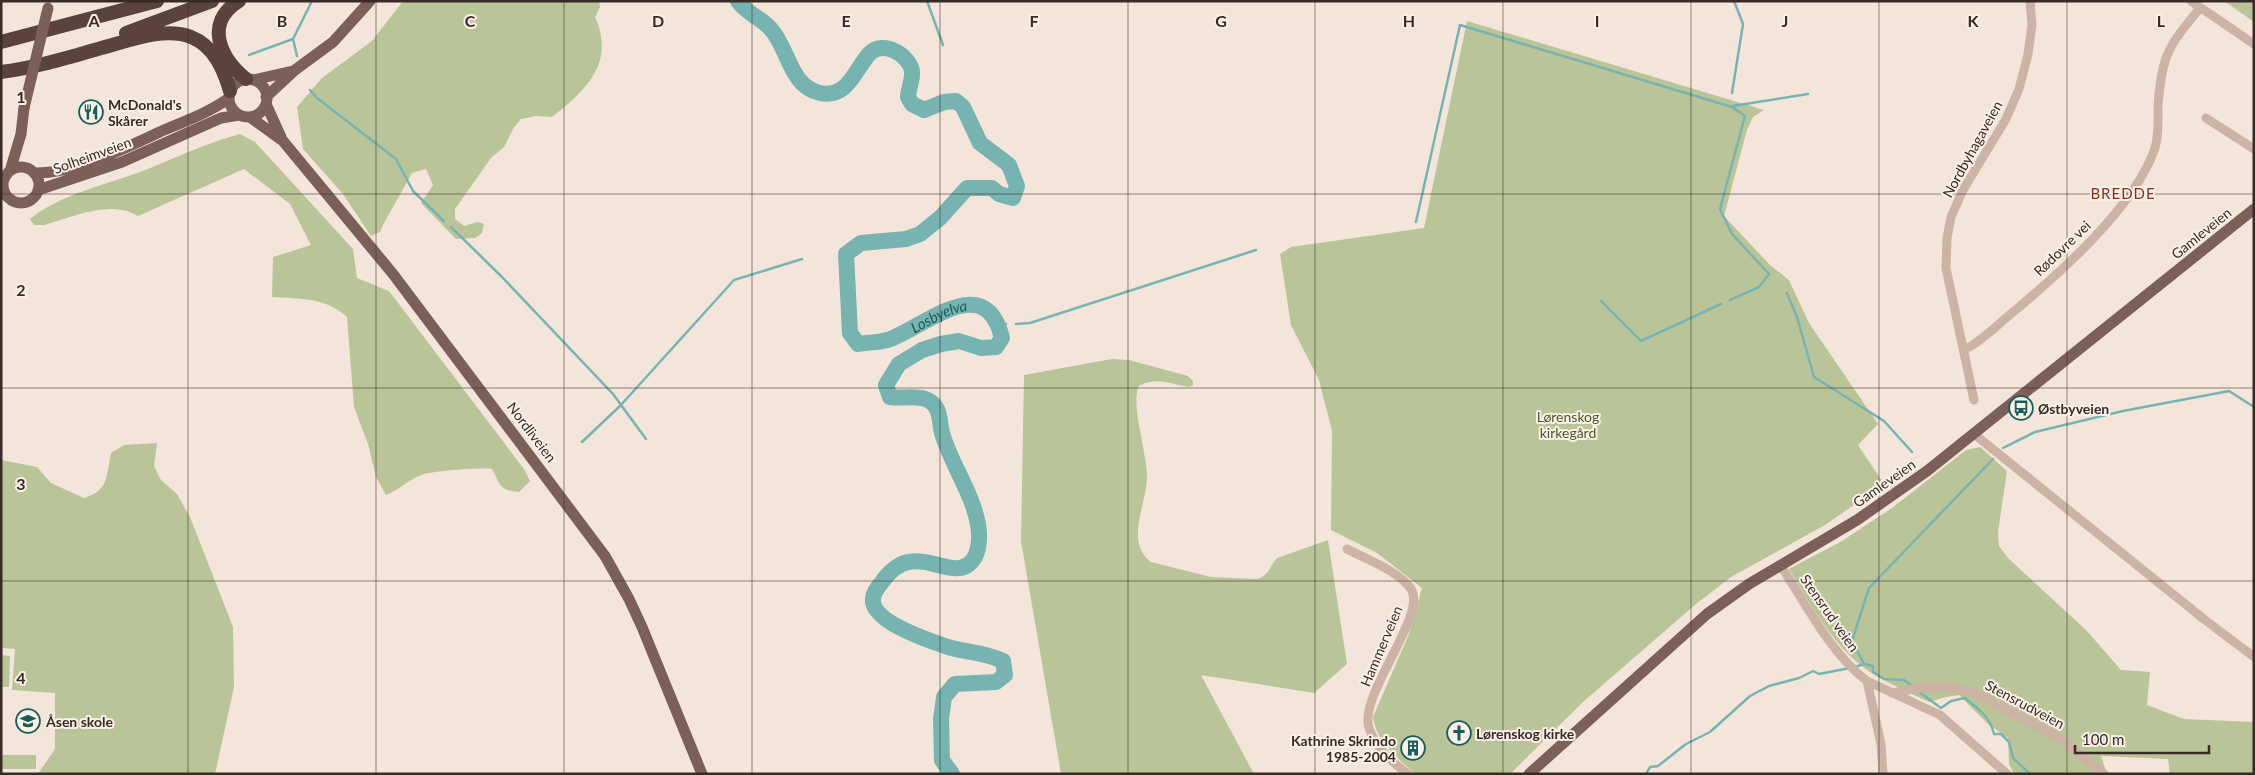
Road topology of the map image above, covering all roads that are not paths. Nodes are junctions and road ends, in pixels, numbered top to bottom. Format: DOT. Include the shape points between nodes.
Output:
graph roads {
  1 [pos="127,1"];
  2 [pos="157,1"];
  3 [pos="212,1"];
  4 [pos="239,1"];
  5 [pos="370,1"];
  6 [pos="2030,1"];
  7 [pos="2191,1"];
  8 [pos="49,5"];
  9 [pos="2200,8"];
  10 [pos="93,19"];
  11 [pos="1,42"];
  12 [pos="2254,44"];
  13 [pos="1,66"];
  14 [pos="295,70"];
  15 [pos="1,72"];
  16 [pos="250,80"];
  17 [pos="230,94"];
  18 [pos="266,100"];
  19 [pos="244,116"];
  20 [pos="2206,118"];
  21 [pos="20,134"];
  22 [pos="282,141"];
  23 [pos="2254,149"];
  24 [pos="30,171"];
  25 [pos="5,177"];
  26 [pos="38,190"];
  27 [pos="4,197"];
  28 [pos="2254,209"];
  29 [pos="1964,350"];
  30 [pos="1974,400"];
  31 [pos="1974,434"];
  32 [pos="1347,549"];
  33 [pos="1781,566"];
  34 [pos="2254,656"];
  35 [pos="1867,681"];
  36 [pos="1891,693"];
  37 [pos="702,774"];
  38 [pos="1408,774"];
  39 [pos="1528,774"];
  40 [pos="1883,774"];
  41 [pos="2007,774"];
  42 [pos="2104,774"];
  1 -- 10 [label="highway"];
  2 -- 10 [label="highway"];
  3 -- 13 [label="highway" via="161,22 103,40"];
  4 -- 16 [label="highway" via="223,17 218,41 227,60"];
  5 -- 14 [label="main road" via="333,42"];
  6 -- 29 [label="street, Nordbyhagaveien" via="2032,25 2018,89 2006,119 1963,190 1951,217 1947,238 1946,268"];
  7 -- 9 [label="street"];
  8 -- 21 [label="main road, bridge"];
  9 -- 12 [label="street"];
  9 -- 29 [label="street, Rødovre vei" via="2169,48 2162,68 2155,146 2143,174 2121,206 2099,233 2027,300"];
  10 -- 11 [label="highway"];
  14 -- 16 [label="main road"];
  14 -- 18 [label="main road"];
  15 -- 17 [label="highway" via="142,38 175,34 192,38 210,50 222,69"];
  16 -- 17 [label="main road" via="236,83"];
  16 -- 18 [label="main road" via="261,85"];
  17 -- 19 [label="main road" via="233,109"];
  17 -- 24 [label="main road, Solheimveien" via="209,110 116,151 66,169 48,173"];
  18 -- 19 [label="main road" via="258,114"];
  18 -- 22 [label="main road, Nordliveien"];
  19 -- 22 [label="main road, Nordliveien"];
  19 -- 26 [label="main road, Solheimveien" via="221,118 122,162"];
  20 -- 23 [label="street"];
  21 -- 24 [label="main road"];
  21 -- 25 [label="main road"];
  22 -- 37 [label="main road, Nordliveien" via="393,274 606,556 635,613"];
  24 -- 25 [label="main road" via="18,168"];
  24 -- 26 [label="main road" via="38,181"];
  25 -- 27 [label="main road"];
  26 -- 27 [label="main road" via="27,203"];
  28 -- 31 [label="main road, Gamleveien"];
  29 -- 30 [label="street, Nordbyhagaveien"];
  31 -- 33 [label="main road, Gamleveien" via="1866,514"];
  31 -- 34 [label="street"];
  32 -- 38 [label="street, Hammerveien" via="1397,576 1412,590 1414,602 1410,616 1368,716 1368,726 1380,748"];
  33 -- 35 [label="street, Stensrud veien" via="1839,653"];
  33 -- 39 [label="main road, Gamleveien" via="1707,614"];
  35 -- 36 [label="street, Stensrud veien"];
  35 -- 40 [label="street" via="1881,744"];
  36 -- 41 [label="street, Stensrud veien" via="1940,715"];
  36 -- 42 [label="street, Stensrudveien" via="1925,687 1972,692 2061,739"];
}
